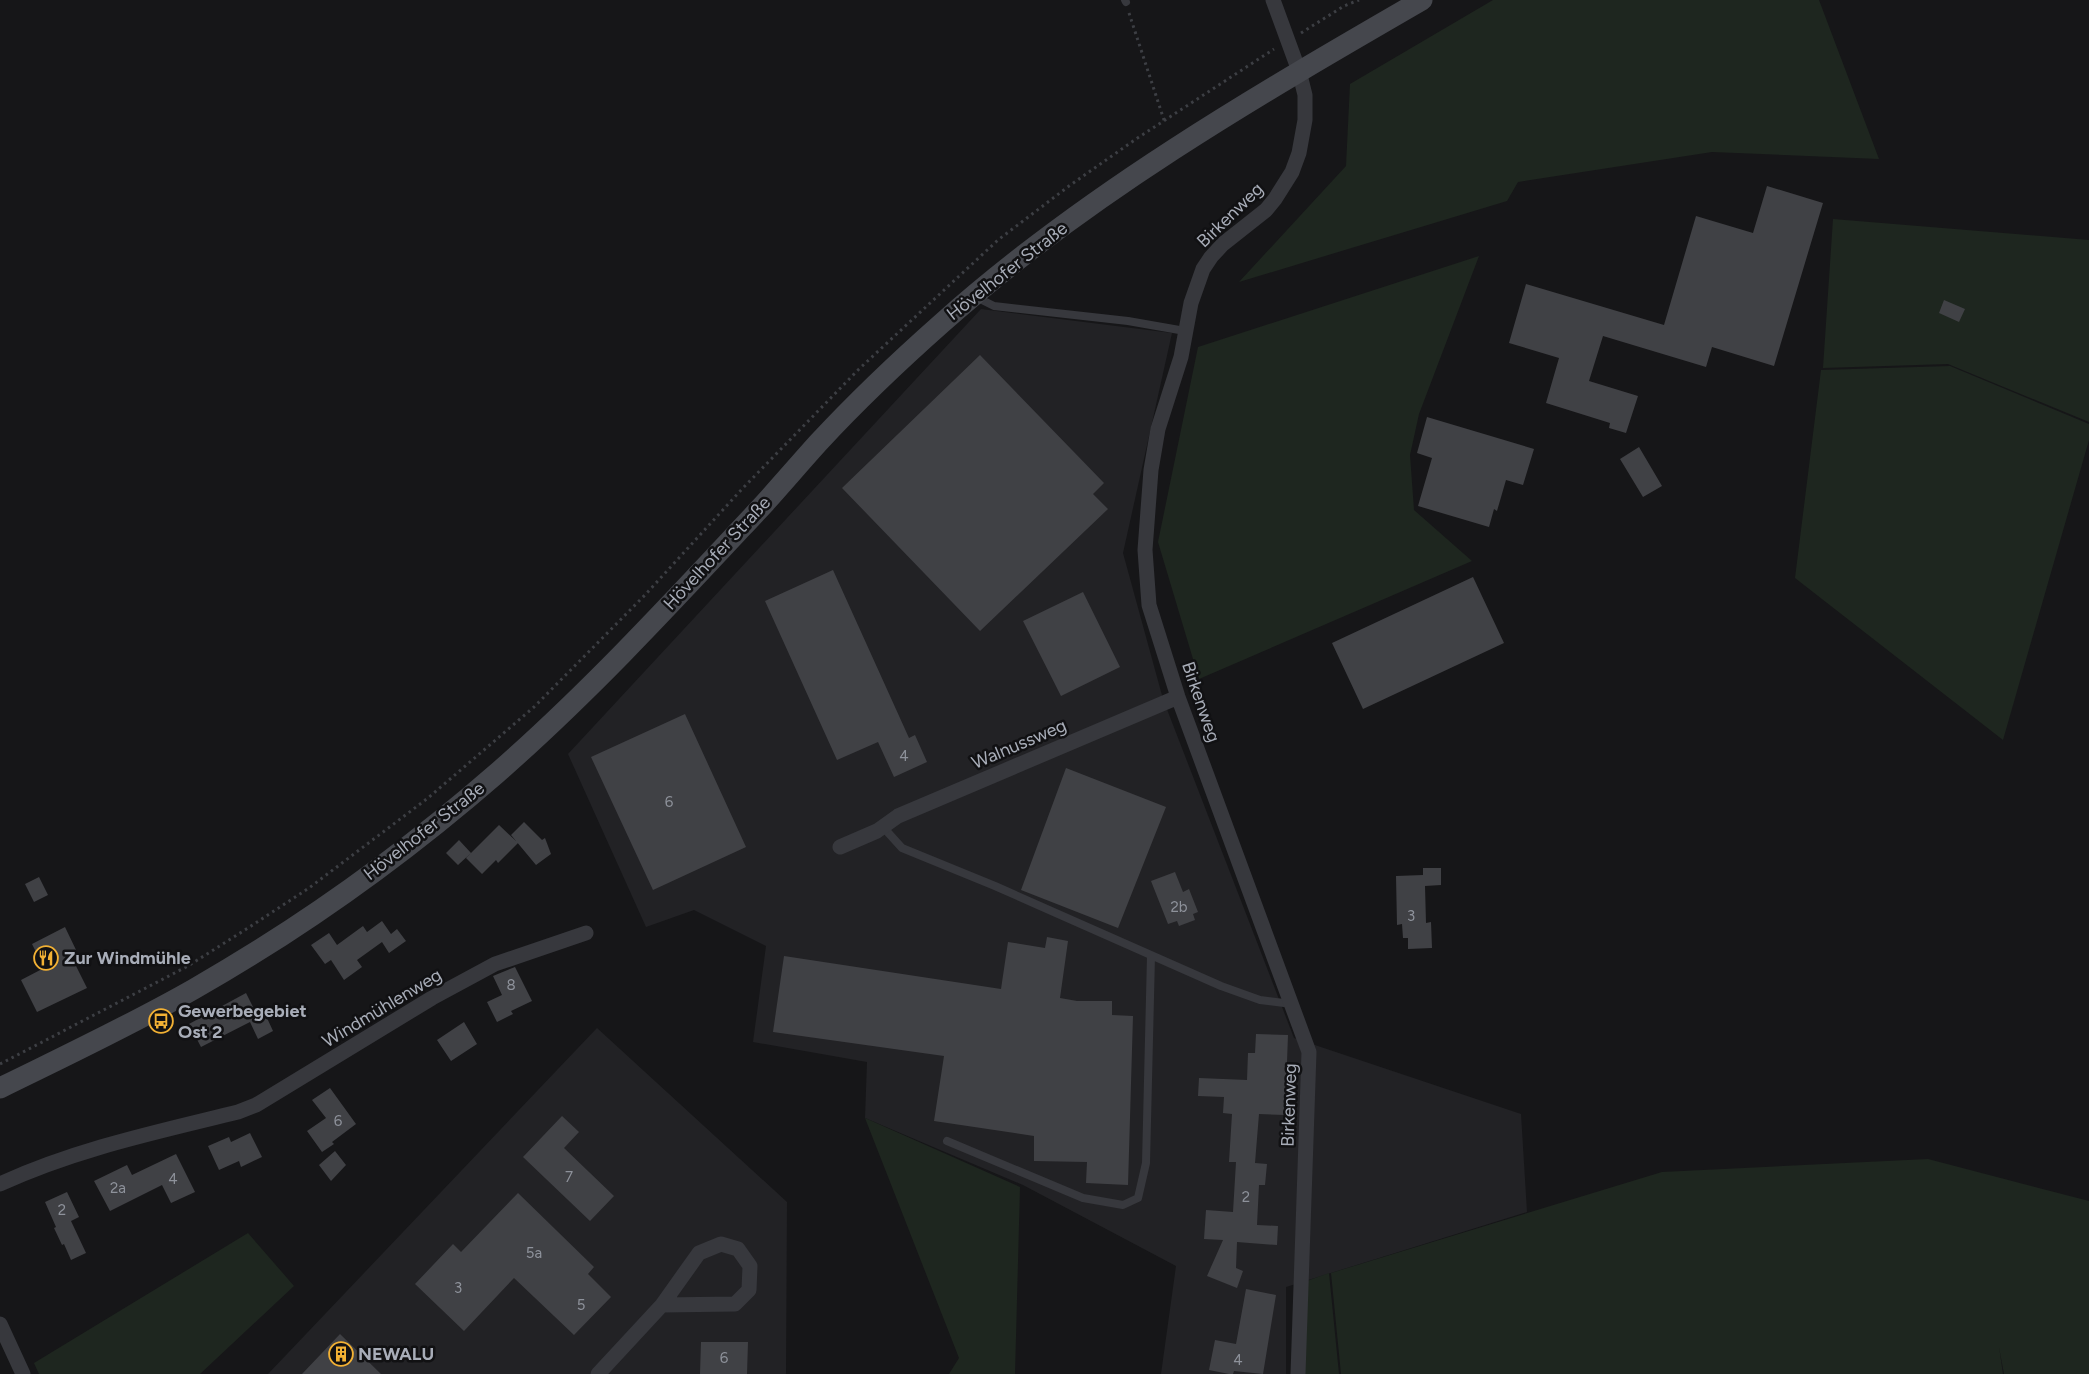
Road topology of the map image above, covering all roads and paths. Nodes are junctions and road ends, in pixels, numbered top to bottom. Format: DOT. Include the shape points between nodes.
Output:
graph roads {
  1 [pos="1273,0"];
  2 [pos="1359,0"];
  3 [pos="1422,0"];
  4 [pos="1126,1"];
  5 [pos="1288,41"];
  6 [pos="1299,72"];
  7 [pos="1164,120"];
  8 [pos="973,296"];
  9 [pos="1185,331"];
  10 [pos="1178,696"];
  11 [pos="880,829"];
  12 [pos="840,847"];
  13 [pos="586,933"];
  14 [pos="1151,956"];
  15 [pos="1292,1004"];
  16 [pos="0,1064"];
  17 [pos="0,1088"];
  18 [pos="947,1142"];
  19 [pos="0,1184"];
  20 [pos="662,1306"];
  21 [pos="0,1324"];
  22 [pos="23,1374"];
  23 [pos="598,1374"];
  24 [pos="1298,1374"];
  1 -- 5 [label="street, Birkenweg"];
  2 -- 5 [label="path"];
  3 -- 6 [label="main road, Hövelhofer Straße"];
  4 -- 7 [label="path"];
  5 -- 6 [label="street, Birkenweg"];
  5 -- 7 [label="path"];
  6 -- 8 [label="main road, Hövelhofer Straße" via="1162,156"];
  6 -- 9 [label="street, Birkenweg" via="1306,108 1299,153 1292,172 1266,210 1210,257 1191,304"];
  7 -- 16 [label="path" via="998,240 859,369 568,674 428,798 309,888 188,966"];
  8 -- 9 [label="lane" via="994,306 1128,321"];
  8 -- 17 [label="main road, Hövelhofer Straße" via="821,440 664,612 555,719 442,819 323,908 260,950 127,1026"];
  9 -- 10 [label="street, Birkenweg" via="1181,357 1158,429 1151,470 1145,550 1149,605"];
  10 -- 11 [label="street, Walnussweg" via="898,816"];
  10 -- 15 [label="street, Birkenweg"];
  11 -- 12 [label="street"];
  11 -- 14 [label="lane" via="902,848"];
  13 -- 19 [label="street, Windmühlenweg" via="495,964 432,998 256,1105 96,1147"];
  14 -- 15 [label="lane" via="1260,1000"];
  14 -- 18 [label="lane" via="1146,1163 1138,1198 1123,1205 1083,1198"];
  15 -- 24 [label="street, Birkenweg" via="1309,1052"];
  20 -- 20 [label="street" via="699,1253 721,1244 738,1248 750,1266 749,1290 735,1304"];
  20 -- 23 [label="street"];
  21 -- 22 [label="street"];
}
